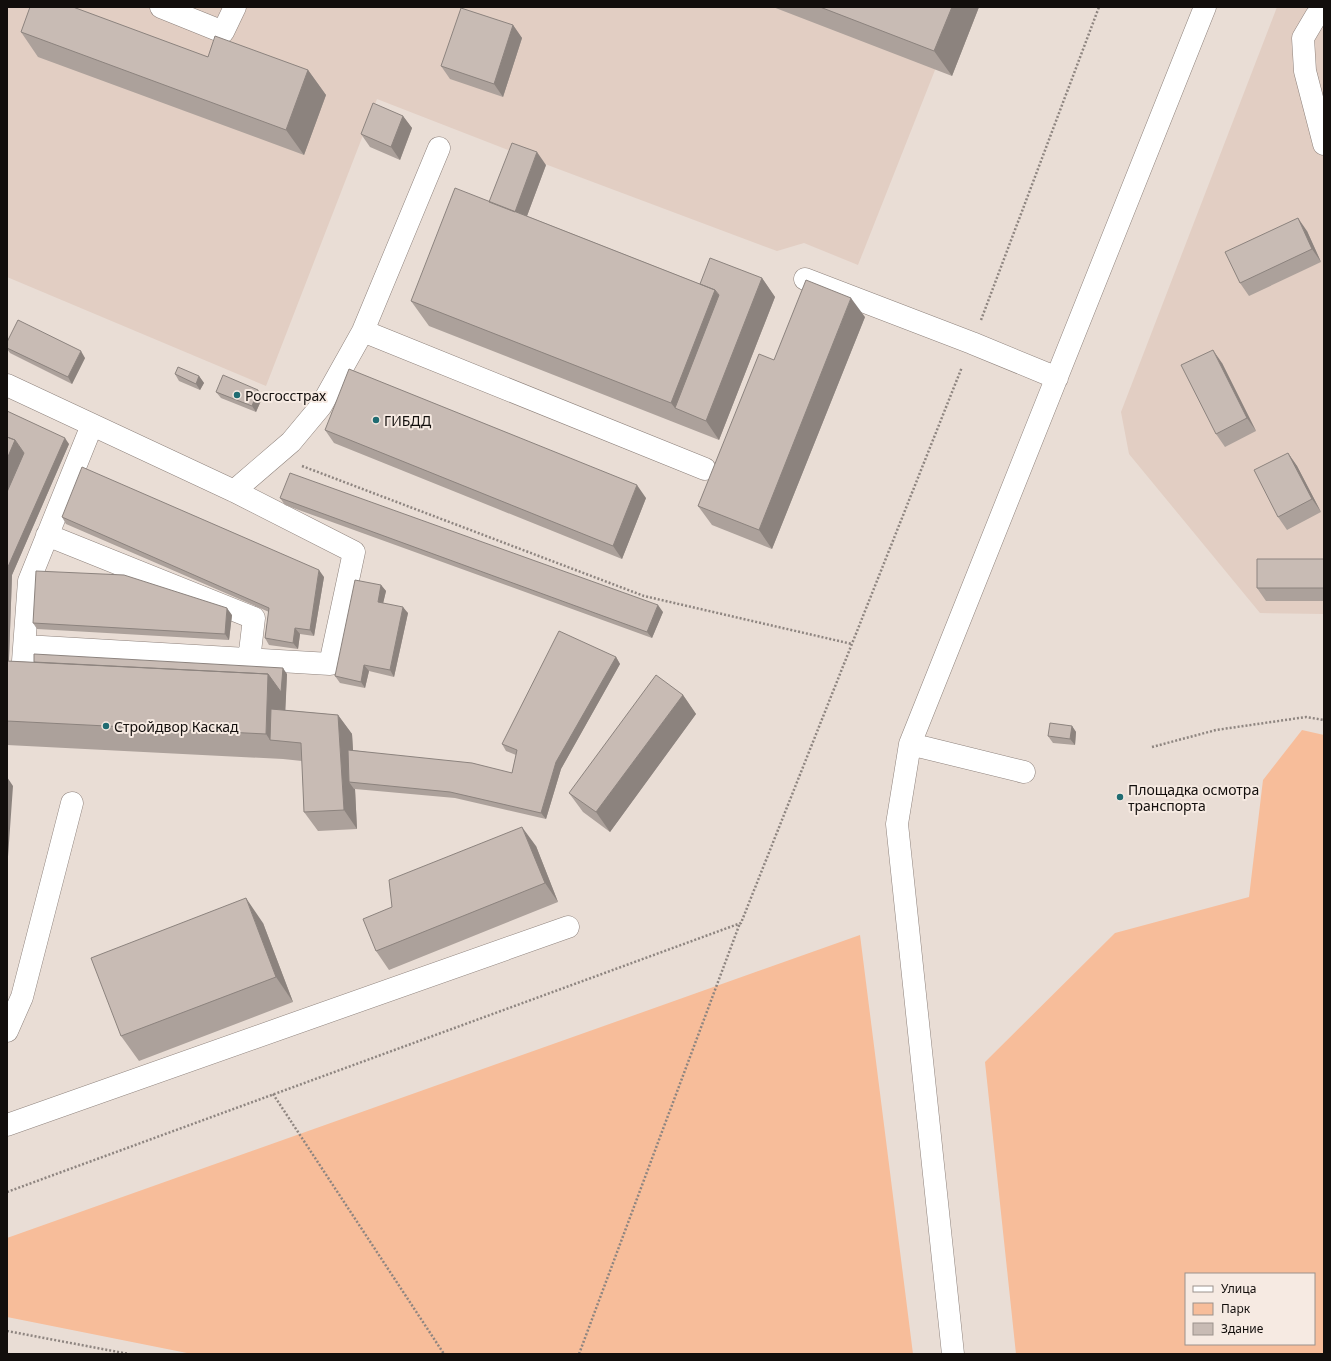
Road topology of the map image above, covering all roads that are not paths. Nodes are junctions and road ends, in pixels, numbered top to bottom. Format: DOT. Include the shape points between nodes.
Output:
graph roads {
  1 [pos="161,7"];
  2 [pos="235,7"];
  3 [pos="1205,7"];
  4 [pos="1324,10"];
  5 [pos="1324,144"];
  6 [pos="439,148"];
  7 [pos="805,279"];
  8 [pos="363,331"];
  9 [pos="1057,378"];
  10 [pos="7,385"];
  11 [pos="92,424"];
  12 [pos="705,469"];
  13 [pos="234,491"];
  14 [pos="47,535"];
  15 [pos="24,646"];
  16 [pos="249,660"];
  17 [pos="22,676"];
  18 [pos="910,744"];
  19 [pos="1024,772"];
  20 [pos="72,803"];
  21 [pos="568,927"];
  22 [pos="7,1031"];
  23 [pos="7,1125"];
  24 [pos="953,1354"];
  1 -- 2 [label="street" via="223,32"];
  3 -- 9 [label="street"];
  4 -- 5 [label="street" via="1316,16 1303,38 1305,72"];
  6 -- 8 [label="street"];
  7 -- 9 [label="street"];
  8 -- 12 [label="street"];
  8 -- 13 [label="street" via="321,406 291,442"];
  9 -- 18 [label="street"];
  10 -- 11 [label="street"];
  11 -- 13 [label="street"];
  11 -- 14 [label="street"];
  13 -- 16 [label="street" via="354,552 330,664"];
  14 -- 15 [label="street" via="29,581"];
  14 -- 16 [label="street" via="254,618"];
  15 -- 16 [label="street"];
  15 -- 17 [label="street"];
  18 -- 19 [label="street"];
  18 -- 24 [label="street" via="897,824"];
  20 -- 22 [label="street" via="22,997"];
  21 -- 23 [label="street"];
}
